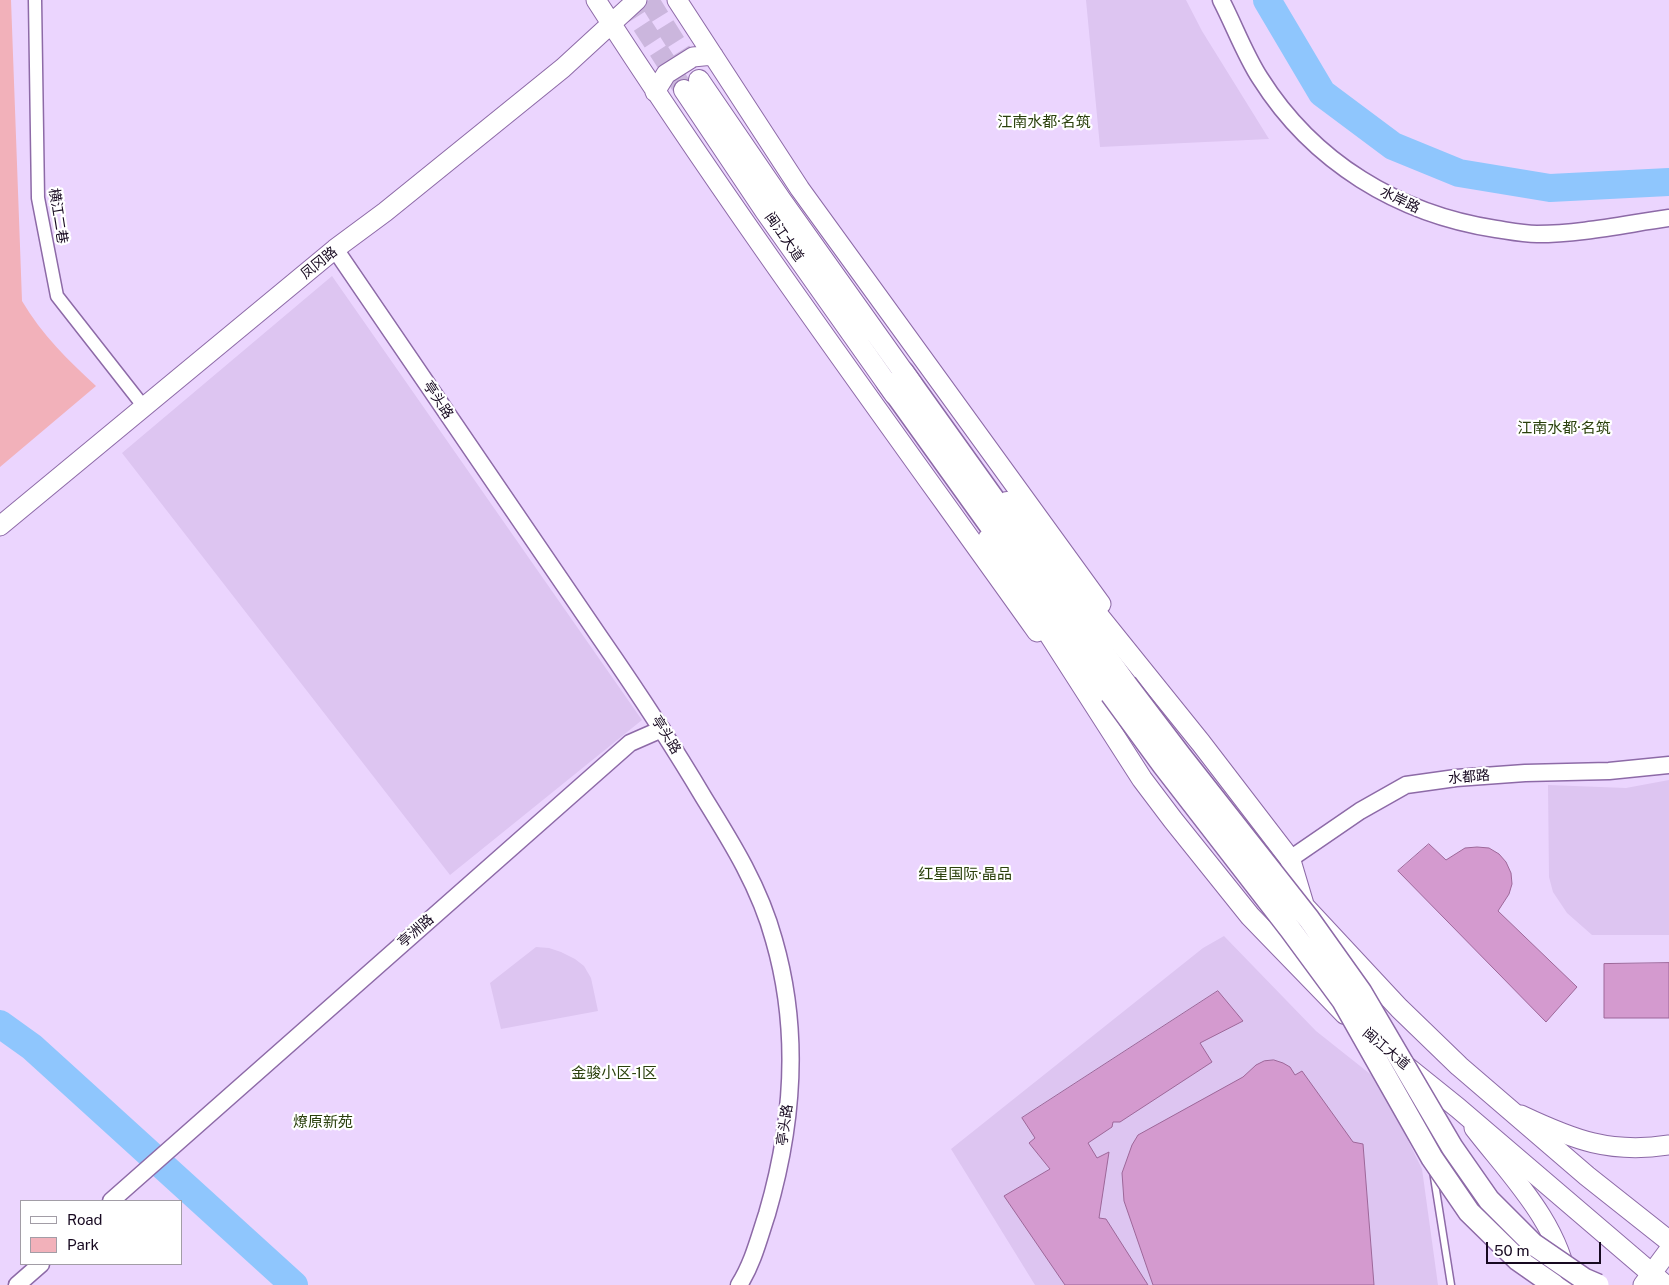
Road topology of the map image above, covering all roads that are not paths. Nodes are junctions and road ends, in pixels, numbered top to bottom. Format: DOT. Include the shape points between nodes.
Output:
graph roads {
  1 [pos="35,0"];
  2 [pos="596,0"];
  3 [pos="637,0"];
  4 [pos="677,0"];
  5 [pos="1221,0"];
  6 [pos="611,24"];
  7 [pos="713,55"];
  8 [pos="691,85"];
  9 [pos="655,92"];
  10 [pos="1669,218"];
  11 [pos="335,250"];
  12 [pos="895,377"];
  13 [pos="144,407"];
  14 [pos="0,526"];
  15 [pos="1119,689"];
  16 [pos="662,728"];
  17 [pos="1201,743"];
  18 [pos="1669,765"];
  19 [pos="1142,778"];
  20 [pos="1290,859"];
  21 [pos="1413,1072"];
  22 [pos="1458,1108"];
  23 [pos="1509,1109"];
  24 [pos="1421,1110"];
  25 [pos="1424,1128"];
  26 [pos="1669,1145"];
  27 [pos="112,1200"];
  28 [pos="1669,1240"];
  29 [pos="1669,1250"];
  30 [pos="40,1265"];
  31 [pos="1653,1281"];
  32 [pos="17,1285"];
  33 [pos="740,1285"];
  34 [pos="1451,1285"];
  35 [pos="1554,1285"];
  36 [pos="1568,1285"];
  37 [pos="1598,1285"];
  1 -- 13 [label="street, 横江二巷" via="38,198 58,296"];
  2 -- 6 [label="main road"];
  3 -- 6 [label="main road, 凤冈路"];
  4 -- 7 [label="main road"];
  5 -- 10 [label="street, 水岸路" via="1259,77 1287,116 1343,167 1414,208 1472,225 1536,234"];
  6 -- 9 [label="main road"];
  6 -- 11 [label="main road, 凤冈路" via="563,68"];
  7 -- 9 [label="main road" via="694,57 666,74"];
  7 -- 17 [label="main road" via="800,188"];
  8 -- 12 [label="main road, 闽江大道" via="765,211"];
  9 -- 19 [label="main road"];
  11 -- 13 [label="main road, 凤冈路"];
  11 -- 16 [label="street, 亭头路"];
  12 -- 15 [label="highway"];
  12 -- 17 [label="main road"];
  12 -- 19 [label="main road, 闽江大道"];
  13 -- 14 [label="main road, 凤冈路"];
  15 -- 35 [label="highway, bridge" via="1163,765 1343,1001 1432,1158 1470,1212 1518,1260"];
  15 -- 37 [label="highway, bridge" via="1180,755 1309,919 1361,992 1452,1147 1489,1200 1532,1244"];
  16 -- 27 [label="street, 亭洲路" via="630,743"];
  16 -- 33 [label="street, 亭头路" via="739,855 766,914 782,972 791,1053 786,1127 759,1239"];
  17 -- 20 [label="main road"];
  18 -- 20 [label="street, 水都路" via="1456,778 1406,785 1360,811"];
  19 -- 21 [label="main road, 闽江大道" via="1250,916 1339,1010"];
  20 -- 23 [label="main road" via="1304,906 1429,1037"];
  21 -- 22 [label="main road, 闽江大道"];
  21 -- 24 [label="lane"];
  22 -- 31 [label="main road, 闽江大道"];
  22 -- 36 [label="main road" via="1549,1227"];
  23 -- 26 [label="main road" via="1576,1139 1608,1147 1644,1149"];
  23 -- 28 [label="main road"];
  25 -- 34 [label="lane"];
  29 -- 31 [label="main road"];
  30 -- 32 [label="street"];
}
